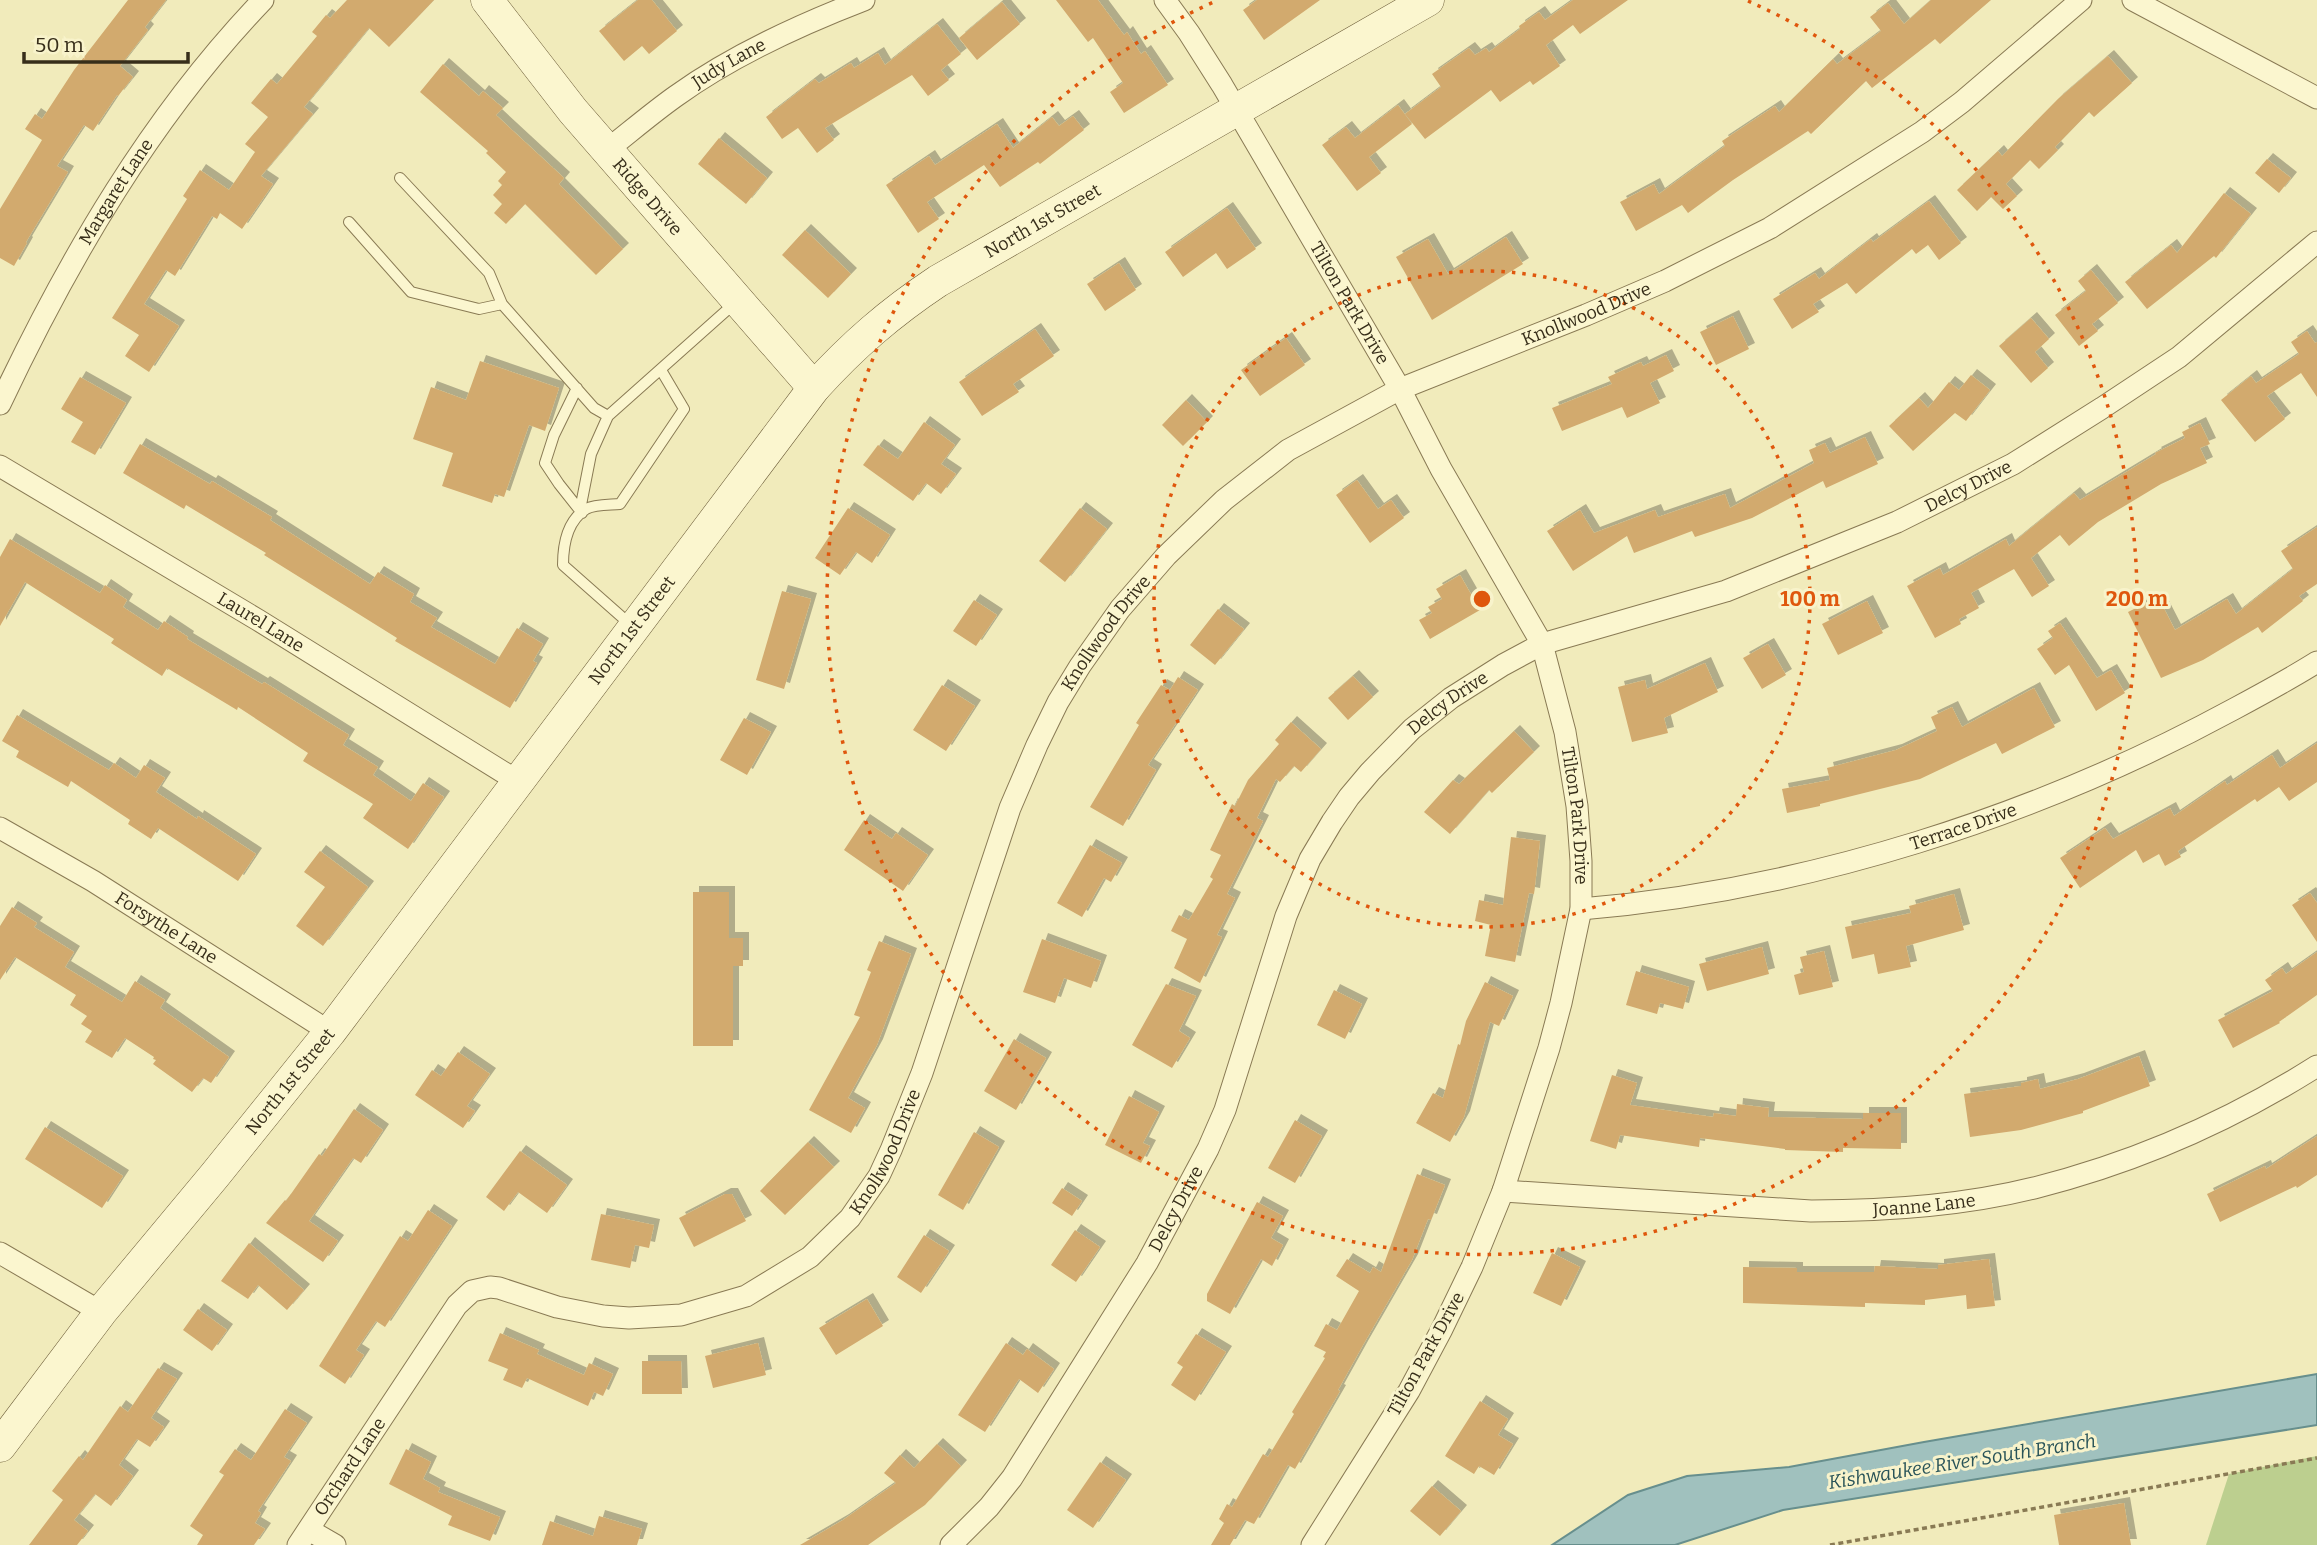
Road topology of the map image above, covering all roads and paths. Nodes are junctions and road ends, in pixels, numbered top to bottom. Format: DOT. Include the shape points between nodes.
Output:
graph roads {
  1 [pos="263,0"];
  2 [pos="487,0"];
  3 [pos="864,0"];
  4 [pos="1165,0"];
  5 [pos="1428,0"];
  6 [pos="2081,0"];
  7 [pos="2133,0"];
  8 [pos="2317,98"];
  9 [pos="1236,112"];
  10 [pos="607,150"];
  11 [pos="400,178"];
  12 [pos="349,222"];
  13 [pos="2317,242"];
  14 [pos="738,301"];
  15 [pos="502,304"];
  16 [pos="661,370"];
  17 [pos="577,388"];
  18 [pos="814,388"];
  19 [pos="1400,389"];
  20 [pos="0,404"];
  21 [pos="608,416"];
  22 [pos="0,466"];
  23 [pos="581,511"];
  24 [pos="634,628"];
  25 [pos="1542,644"];
  26 [pos="2317,662"];
  27 [pos="519,782"];
  28 [pos="0,828"];
  29 [pos="1581,909"];
  30 [pos="330,1032"];
  31 [pos="2317,1066"];
  32 [pos="1503,1191"];
  33 [pos="0,1253"];
  34 [pos="101,1312"];
  35 [pos="403,1390"];
  36 [pos="0,1446"];
  37 [pos="2317,1458"];
  38 [pos="304,1537"];
  39 [pos="335,1545"];
  40 [pos="951,1545"];
  41 [pos="1312,1545"];
  42 [pos="1830,1545"];
  1 -- 20 [label="street, Margaret Lane" via="204,65 107,202"];
  2 -- 10 [label="street, Ridge Drive"];
  3 -- 10 [label="street, Judy Lane" via="785,33 710,74"];
  4 -- 9 [label="street, Tilton Park Drive"];
  5 -- 9 [label="street, North 1st Street"];
  6 -- 19 [label="street, Knollwood Drive" via="1922,132 1770,228 1653,286"];
  7 -- 8 [label="street"];
  9 -- 18 [label="street, North 1st Street" via="938,281 870,331"];
  9 -- 19 [label="street, Tilton Park Drive"];
  10 -- 14 [label="street, Ridge Drive"];
  11 -- 15 [label="lane" via="489,273"];
  12 -- 15 [label="lane" via="411,292 479,309"];
  13 -- 25 [label="street, Delcy Drive" via="2179,357 2013,464 1897,522 1738,586"];
  14 -- 16 [label="lane"];
  14 -- 18 [label="street, Ridge Drive"];
  15 -- 17 [label="lane"];
  16 -- 21 [label="lane"];
  16 -- 23 [label="lane" via="684,409 620,504"];
  17 -- 21 [label="lane"];
  17 -- 23 [label="lane" via="545,463"];
  18 -- 24 [label="street, North 1st Street"];
  19 -- 25 [label="street, Tilton Park Drive"];
  19 -- 35 [label="street, Knollwood Drive" via="1289,450 1224,500 1120,609 1080,666 1019,784 922,1073 891,1150 863,1200 831,1238 787,1273 746,1296 681,1315 603,1316 499,1288 480,1288 457,1306"];
  21 -- 23 [label="lane" via="591,454"];
  22 -- 27 [label="street, Laurel Lane"];
  23 -- 24 [label="lane" via="563,543 563,565"];
  24 -- 27 [label="street, North 1st Street"];
  25 -- 29 [label="street, Tilton Park Drive" via="1565,732 1577,806"];
  25 -- 40 [label="street, Delcy Drive" via="1451,698 1412,729 1370,772 1332,822 1295,891 1225,1110 1182,1199 1012,1478"];
  26 -- 29 [label="street, Terrace Drive" via="2122,766 1960,829 1854,861 1743,886 1649,904"];
  27 -- 30 [label="street, North 1st Street"];
  28 -- 30 [label="street, Forsythe Lane" via="93,881"];
  29 -- 32 [label="street, Tilton Park Drive" via="1549,1048"];
  30 -- 34 [label="street, North 1st Street"];
  31 -- 32 [label="street, Joanne Lane" via="2249,1106 2163,1146 2032,1189 1954,1203 1811,1211"];
  32 -- 41 [label="street, Tilton Park Drive" via="1443,1329"];
  33 -- 34 [label="street"];
  34 -- 36 [label="street, North 1st Street"];
  35 -- 38 [label="street, Orchard Lane"];
  37 -- 42 [label="path"];
  38 -- 39 [label="street"];
}
